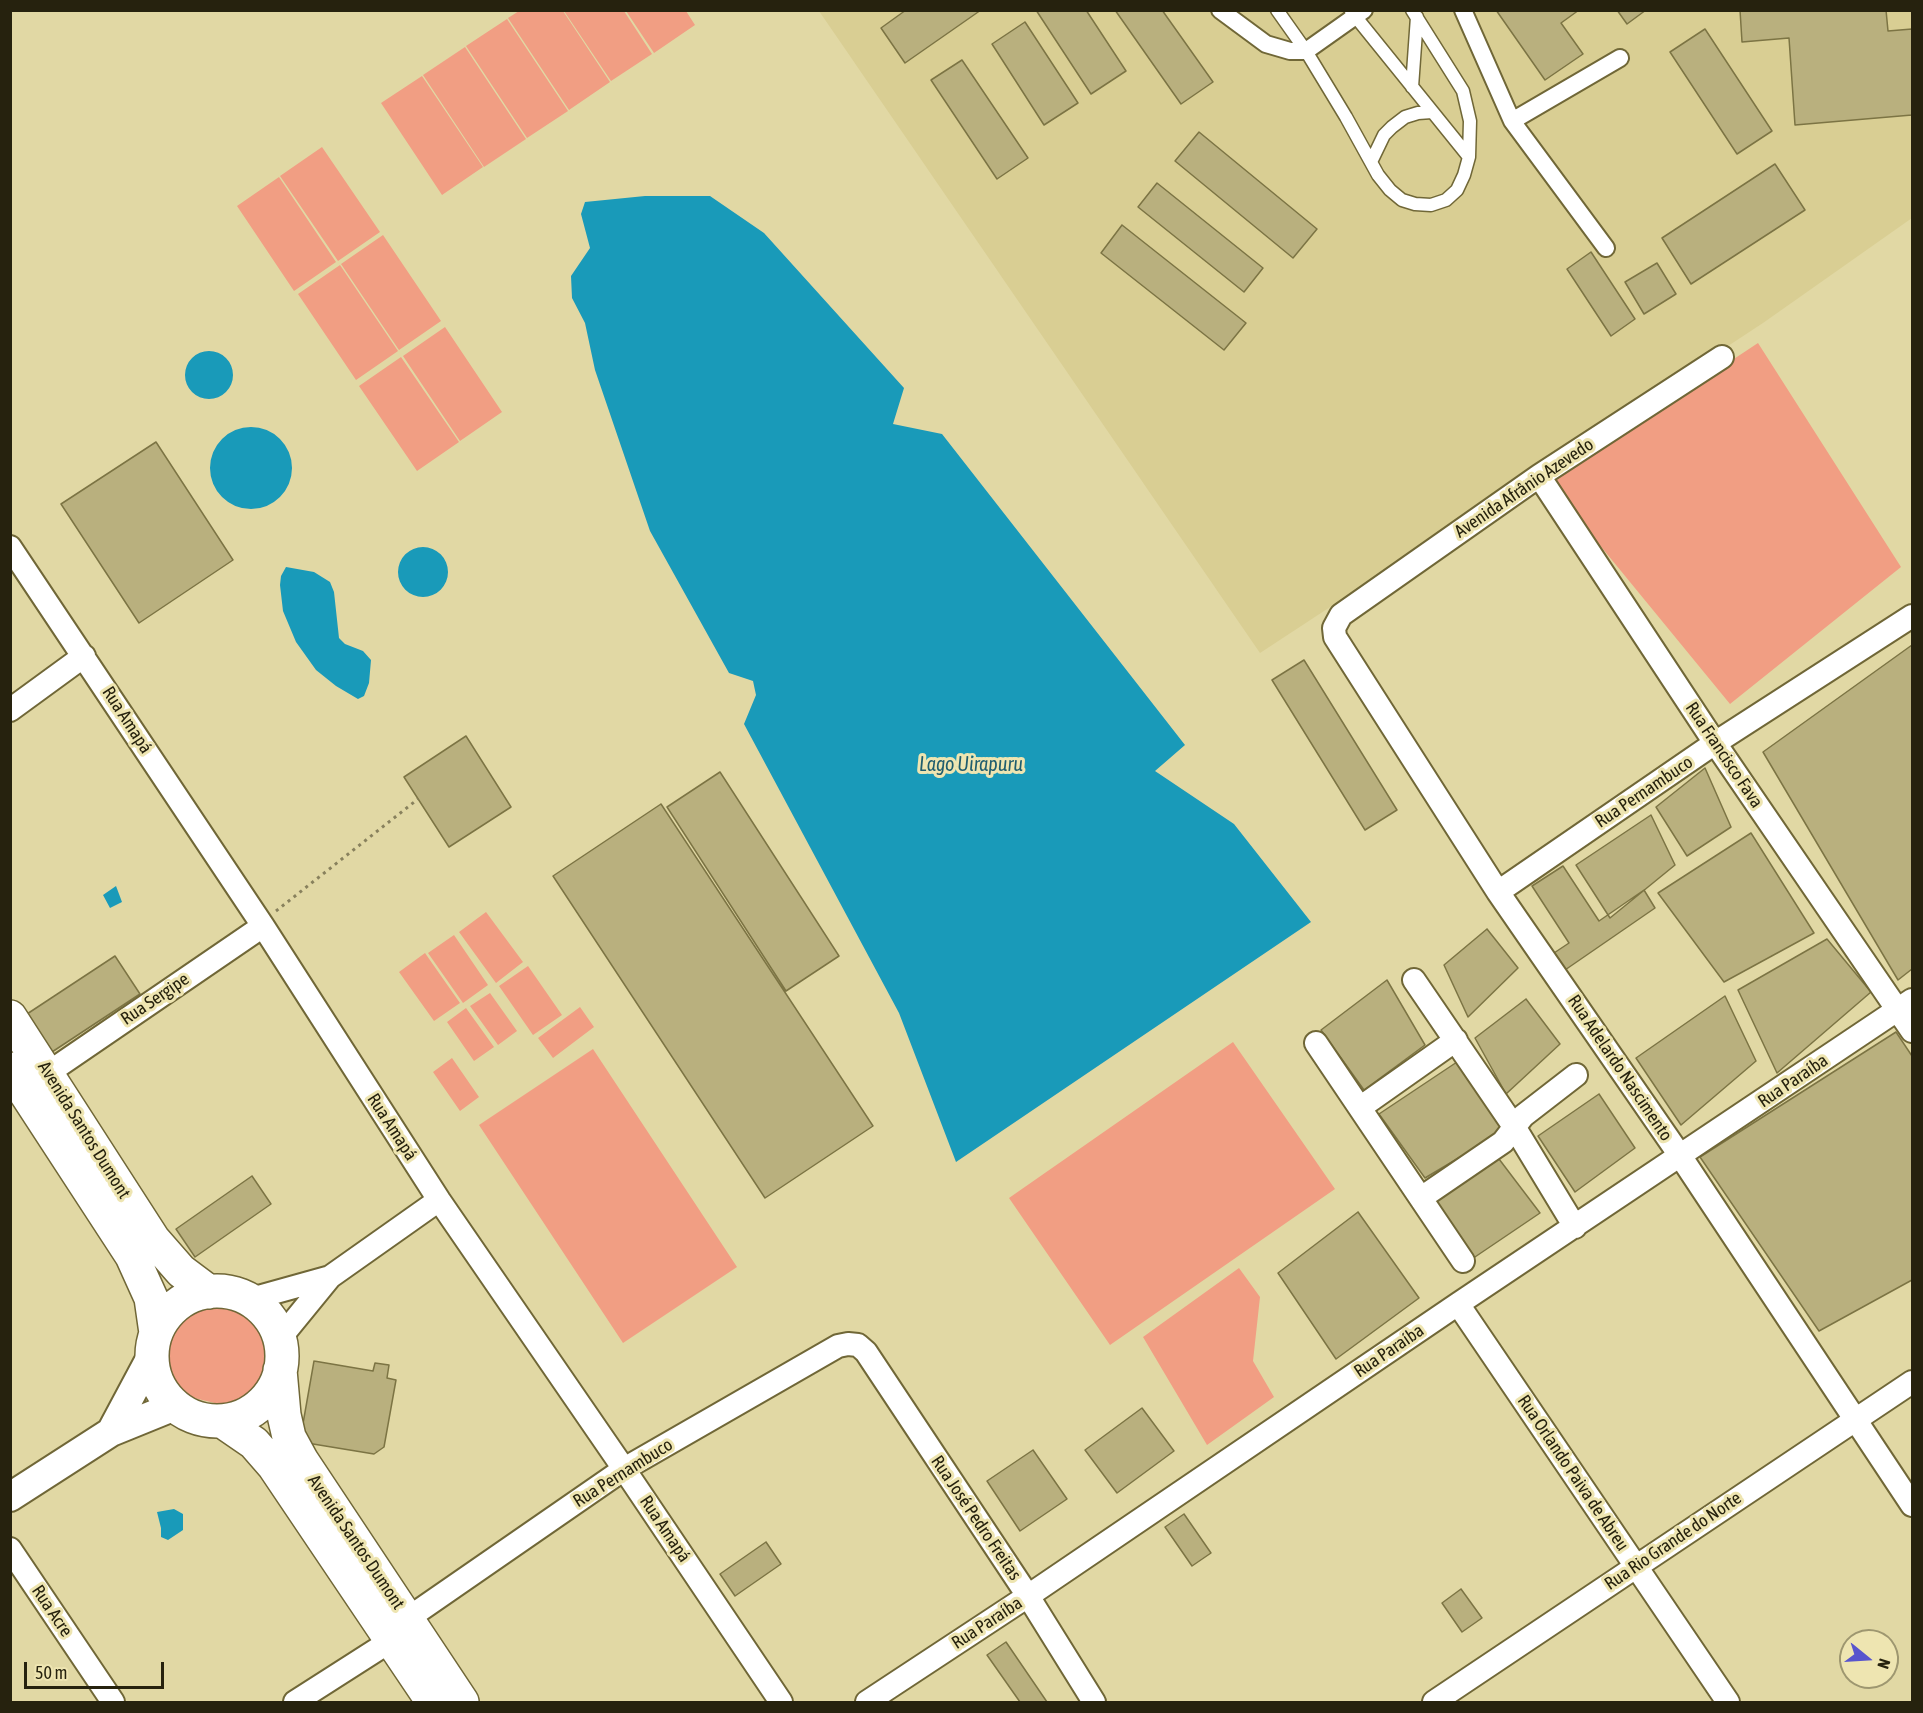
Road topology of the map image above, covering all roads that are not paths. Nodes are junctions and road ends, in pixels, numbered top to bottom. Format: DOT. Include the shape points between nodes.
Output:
graph roads {
  1 [pos="1220,10"];
  2 [pos="1277,10"];
  3 [pos="1462,10"];
  4 [pos="1357,13"];
  5 [pos="1414,14"];
  6 [pos="1305,51"];
  7 [pos="1620,58"];
  8 [pos="1412,87"];
  9 [pos="1432,112"];
  10 [pos="1512,121"];
  11 [pos="1469,157"];
  12 [pos="1371,162"];
  13 [pos="1606,248"];
  14 [pos="1722,357"];
  15 [pos="1539,476"];
  16 [pos="10,547"];
  17 [pos="1912,616"];
  18 [pos="1334,628"];
  19 [pos="84,656"];
  20 [pos="10,710"];
  21 [pos="1715,743"];
  22 [pos="1498,892"];
  23 [pos="263,926"];
  24 [pos="1414,980"];
  25 [pos="1905,1005"];
  26 [pos="10,1017"];
  27 [pos="1912,1031"];
  28 [pos="1456,1040"];
  29 [pos="1316,1043"];
  30 [pos="1576,1075"];
  31 [pos="24,1084"];
  32 [pos="1361,1107"];
  33 [pos="1515,1128"];
  34 [pos="1680,1157"];
  35 [pos="1421,1198"];
  36 [pos="439,1200"];
  37 [pos="1575,1227"];
  38 [pos="1463,1261"];
  39 [pos="330,1277"];
  40 [pos="210,1292"];
  41 [pos="251,1299"];
  42 [pos="1458,1304"];
  43 [pos="281,1337"];
  44 [pos="848,1344"];
  45 [pos="153,1346"];
  46 [pos="280,1370"];
  47 [pos="1912,1382"];
  48 [pos="175,1406"];
  49 [pos="1855,1419"];
  50 [pos="222,1421"];
  51 [pos="111,1432"];
  52 [pos="624,1469"];
  53 [pos="10,1497"];
  54 [pos="1912,1505"];
  55 [pos="10,1549"];
  56 [pos="1637,1566"];
  57 [pos="1028,1596"];
  58 [pos="399,1629"];
  59 [pos="113,1702"];
  60 [pos="295,1702"];
  61 [pos="433,1702"];
  62 [pos="462,1702"];
  63 [pos="781,1702"];
  64 [pos="867,1702"];
  65 [pos="1094,1702"];
  66 [pos="1434,1702"];
  67 [pos="1728,1702"];
  1 -- 6 [label="street" via="1266,44"];
  2 -- 6 [label="lane"];
  3 -- 10 [label="street"];
  4 -- 6 [label="street"];
  4 -- 8 [label="lane"];
  5 -- 8 [label="lane"];
  5 -- 11 [label="lane" via="1463,91 1470,121"];
  6 -- 12 [label="lane"];
  7 -- 10 [label="street"];
  8 -- 9 [label="lane"];
  9 -- 11 [label="lane"];
  9 -- 12 [label="lane" via="1405,117 1392,127"];
  10 -- 13 [label="street"];
  11 -- 12 [label="lane" via="1457,189 1446,200 1431,205 1402,200"];
  14 -- 15 [label="street, Avenida Afrânio Azevedo"];
  15 -- 18 [label="street, Avenida Afrânio Azevedo" via="1341,615"];
  15 -- 21 [label="street, Rua Francisco Fava"];
  16 -- 19 [label="street, Rua Amapá"];
  17 -- 21 [label="street, Rua Pernambuco"];
  18 -- 22 [label="street, Rua Adelardo Nascimento" via="1338,644"];
  19 -- 20 [label="street"];
  19 -- 23 [label="street, Rua Amapá"];
  21 -- 22 [label="street, Rua Pernambuco"];
  21 -- 25 [label="street, Rua Francisco Fava"];
  22 -- 34 [label="street, Rua Adelardo Nascimento"];
  23 -- 31 [label="street, Rua Sergipe"];
  23 -- 36 [label="street, Rua Amapá"];
  24 -- 28 [label="street"];
  25 -- 27 [label="street, Rua Francisco Fava"];
  25 -- 34 [label="street, Rua Paraíba"];
  26 -- 31 [label="main road, Avenida Santos Dumont"];
  28 -- 32 [label="street"];
  28 -- 33 [label="street"];
  29 -- 32 [label="street"];
  30 -- 33 [label="street" via="1535,1105"];
  31 -- 40 [label="main road, Avenida Santos Dumont" via="181,1271"];
  31 -- 45 [label="main road, Avenida Santos Dumont" via="132,1256 151,1298"];
  32 -- 35 [label="street"];
  33 -- 35 [label="street" via="1488,1154"];
  33 -- 37 [label="street"];
  34 -- 37 [label="street, Rua Paraíba"];
  34 -- 49 [label="street, Rua Adelardo Nascimento"];
  35 -- 38 [label="street"];
  36 -- 39 [label="street"];
  36 -- 52 [label="street, Rua Amapá"];
  37 -- 42 [label="street, Rua Paraíba"];
  39 -- 41 [label="street"];
  39 -- 43 [label="street"];
  40 -- 41 [label="main road, Avenida Santos Dumont"];
  40 -- 45 [label="main road, Avenida Santos Dumont" via="177,1305 165,1318"];
  41 -- 43 [label="main road"];
  42 -- 56 [label="street, Rua Orlando Paiva de Abreu"];
  42 -- 57 [label="street, Rua Paraíba"];
  43 -- 46 [label="main road, Avenida Santos Dumont"];
  44 -- 52 [label="street, Rua Pernambuco" via="838,1346"];
  44 -- 57 [label="street, Rua José Pedro Freitas" via="858,1345 866,1352"];
  45 -- 48 [label="main road, Avenida Santos Dumont" via="161,1389"];
  45 -- 51 [label="street"];
  46 -- 50 [label="main road, Avenida Santos Dumont" via="272,1390 259,1405 242,1416"];
  46 -- 58 [label="main road, Avenida Santos Dumont" via="289,1437"];
  47 -- 49 [label="street, Rua Rio Grande do Norte"];
  48 -- 50 [label="main road, Avenida Santos Dumont" via="187,1414"];
  48 -- 51 [label="street"];
  49 -- 54 [label="street, Rua Adelardo Nascimento"];
  49 -- 56 [label="street, Rua Rio Grande do Norte"];
  50 -- 58 [label="main road, Avenida Santos Dumont" via="254,1443 274,1466"];
  51 -- 53 [label="street"];
  52 -- 58 [label="street, Rua Pernambuco"];
  52 -- 63 [label="street, Rua Amapá"];
  55 -- 59 [label="street, Rua Acre"];
  56 -- 66 [label="street, Rua Rio Grande do Norte"];
  56 -- 67 [label="street, Rua Orlando Paiva de Abreu"];
  57 -- 64 [label="street, Rua Paraíba"];
  57 -- 65 [label="street, Rua José Pedro Freitas"];
  58 -- 60 [label="street, Rua Pernambuco"];
  58 -- 61 [label="main road, Avenida Santos Dumont"];
  58 -- 62 [label="main road, Avenida Santos Dumont"];
}
